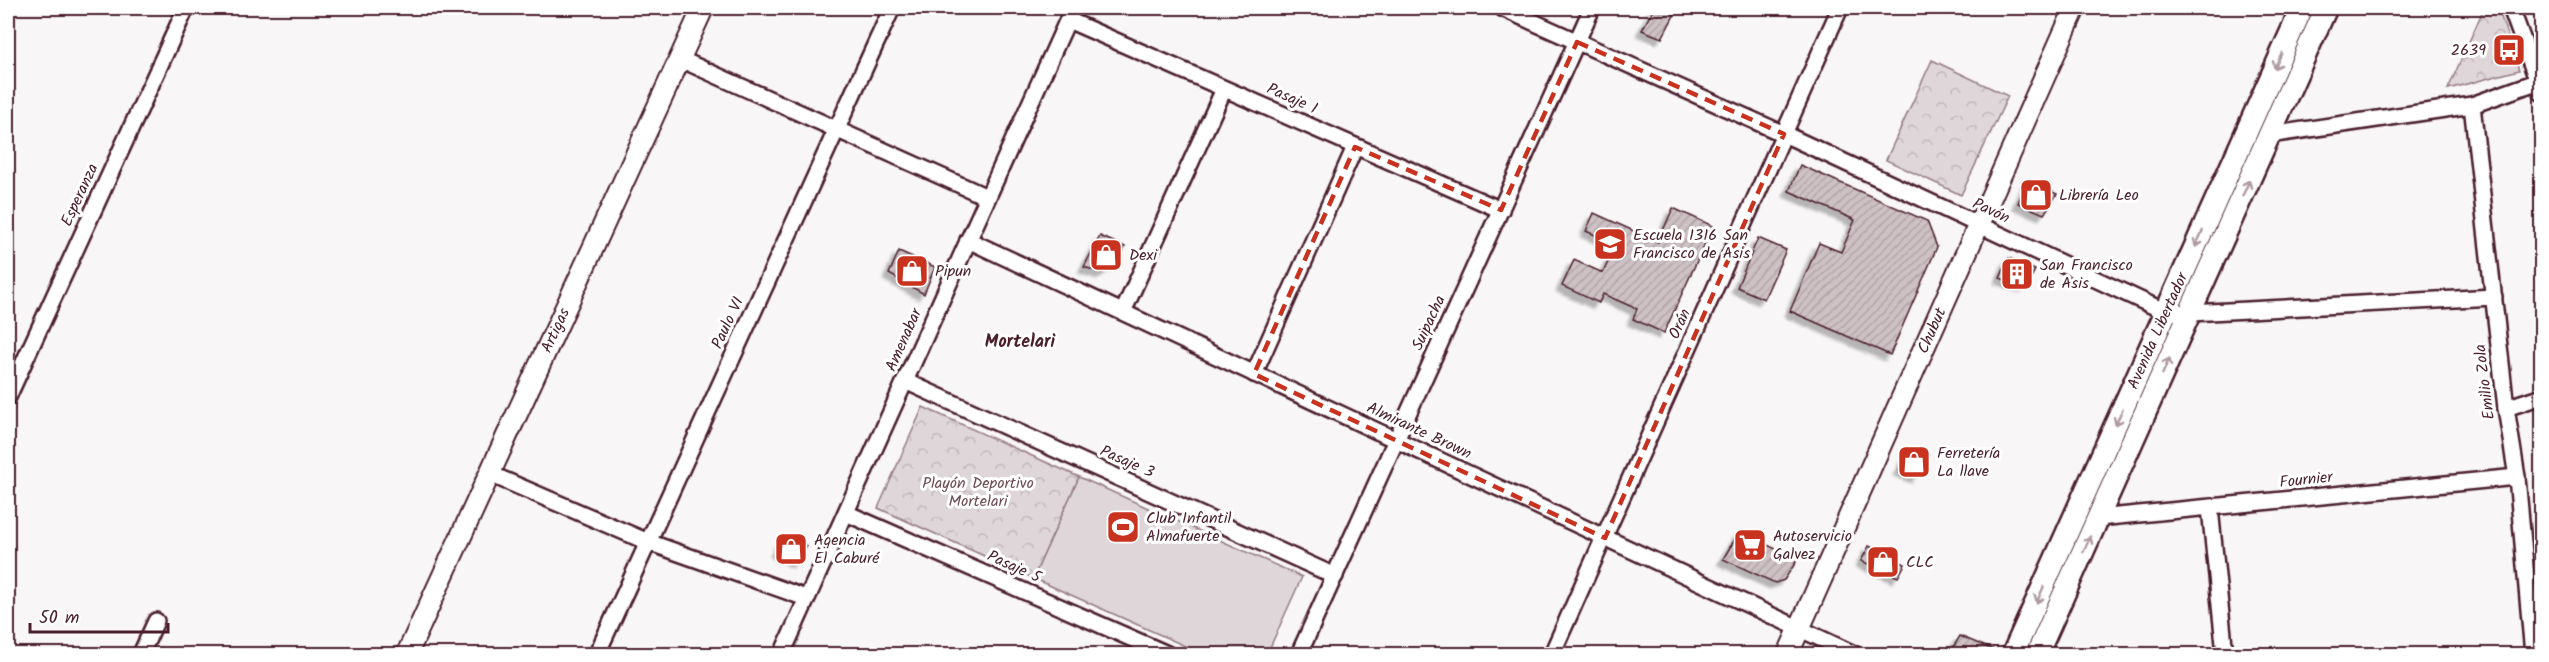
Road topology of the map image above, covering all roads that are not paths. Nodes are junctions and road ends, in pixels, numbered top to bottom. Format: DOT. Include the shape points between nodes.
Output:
graph roads {
  1 [pos="186,8"];
  2 [pos="703,8"];
  3 [pos="892,8"];
  4 [pos="1502,8"];
  5 [pos="1592,8"];
  6 [pos="1840,8"];
  7 [pos="2075,8"];
  8 [pos="2302,8"];
  9 [pos="2326,8"];
  10 [pos="2511,8"];
  11 [pos="1071,14"];
  12 [pos="1577,42"];
  13 [pos="680,59"];
  14 [pos="2540,85"];
  15 [pos="1224,89"];
  16 [pos="2472,105"];
  17 [pos="836,129"];
  18 [pos="1784,134"];
  19 [pos="2269,135"];
  20 [pos="1356,147"];
  21 [pos="987,197"];
  22 [pos="1501,210"];
  23 [pos="1978,225"];
  24 [pos="968,240"];
  25 [pos="2494,297"];
  26 [pos="1123,312"];
  27 [pos="2166,312"];
  28 [pos="2190,313"];
  29 [pos="1254,374"];
  30 [pos="905,381"];
  31 [pos="2541,396"];
  32 [pos="8,397"];
  33 [pos="2506,408"];
  34 [pos="1396,440"];
  35 [pos="490,474"];
  36 [pos="2517,477"];
  37 [pos="2210,508"];
  38 [pos="846,513"];
  39 [pos="2098,518"];
  40 [pos="1605,538"];
  41 [pos="648,542"];
  42 [pos="1335,576"];
  43 [pos="806,598"];
  44 [pos="156,621"];
  45 [pos="1800,629"];
  46 [pos="786,653"];
  47 [pos="141,654"];
  48 [pos="407,654"];
  49 [pos="597,654"];
  50 [pos="1167,654"];
  51 [pos="1299,654"];
  52 [pos="1552,654"];
  53 [pos="1788,654"];
  54 [pos="1854,654"];
  55 [pos="2013,654"];
  56 [pos="2037,654"];
  57 [pos="2225,654"];
  58 [pos="2533,654"];
  1 -- 32 [label="street, Esperanza"];
  2 -- 13 [label="street, Artigas"];
  3 -- 17 [label="street, Paulo VI"];
  4 -- 12 [label="street, Pavón"];
  5 -- 12 [label="street, Suipacha"];
  6 -- 18 [label="street, Orán"];
  7 -- 23 [label="street, Chubut"];
  8 -- 27 [label="main road, Avenida Libertador, one-way"];
  9 -- 19 [label="main road, Avenida Libertador"];
  10 -- 14 [label="street"];
  11 -- 15 [label="street, Pasaje 1"];
  11 -- 21 [label="street, Amenabar"];
  12 -- 18 [label="street, Pavón"];
  12 -- 22 [label="street, Suipacha"];
  13 -- 17 [label="street"];
  13 -- 35 [label="street, Artigas"];
  14 -- 16 [label="street"];
  15 -- 20 [label="street, Pasaje 1"];
  15 -- 26 [label="street"];
  16 -- 19 [label="street"];
  16 -- 25 [label="street, Emilio Zola"];
  17 -- 21 [label="street"];
  17 -- 41 [label="street, Paulo VI"];
  18 -- 23 [label="street, Pavón"];
  18 -- 40 [label="street, Orán"];
  28 -- 19 [label="main road, Avenida Libertador, one-way"];
  20 -- 22 [label="street, Pasaje 1"];
  20 -- 29 [label="street"];
  21 -- 24 [label="street, Amenabar"];
  22 -- 34 [label="street, Suipacha"];
  23 -- 27 [label="street, Pavón"];
  23 -- 45 [label="street, Chubut"];
  24 -- 26 [label="street, Almirante Brown"];
  24 -- 30 [label="street, Amenabar"];
  25 -- 28 [label="street, Pavón"];
  25 -- 33 [label="street, Emilio Zola"];
  26 -- 29 [label="street, Almirante Brown"];
  27 -- 28 [label="street, Pavón"];
  27 -- 55 [label="main road, Avenida Libertador, one-way"];
  39 -- 28 [label="main road, Avenida Libertador, one-way"];
  29 -- 34 [label="street, Almirante Brown"];
  30 -- 38 [label="street, Amenabar"];
  30 -- 42 [label="street, Pasaje 3"];
  31 -- 33 [label="street"];
  33 -- 36 [label="street, Emilio Zola"];
  34 -- 40 [label="street, Almirante Brown"];
  34 -- 42 [label="street, Suipacha"];
  35 -- 41 [label="street"];
  35 -- 48 [label="street, Artigas"];
  36 -- 37 [label="street, Fournier"];
  36 -- 58 [label="street, Emilio Zola"];
  37 -- 39 [label="street, Fournier"];
  37 -- 57 [label="street"];
  38 -- 43 [label="street, Amenabar"];
  38 -- 50 [label="street, Pasaje 5"];
  56 -- 39 [label="main road, Avenida Libertador, one-way"];
  40 -- 45 [label="street, Almirante Brown"];
  40 -- 52 [label="street, Orán"];
  41 -- 43 [label="street"];
  41 -- 49 [label="street, Paulo VI"];
  42 -- 51 [label="street, Suipacha"];
  43 -- 46 [label="street, Amenabar"];
  44 -- 47 [label="street"];
  45 -- 53 [label="street, Chubut"];
  45 -- 54 [label="street, Almirante Brown"];
}
